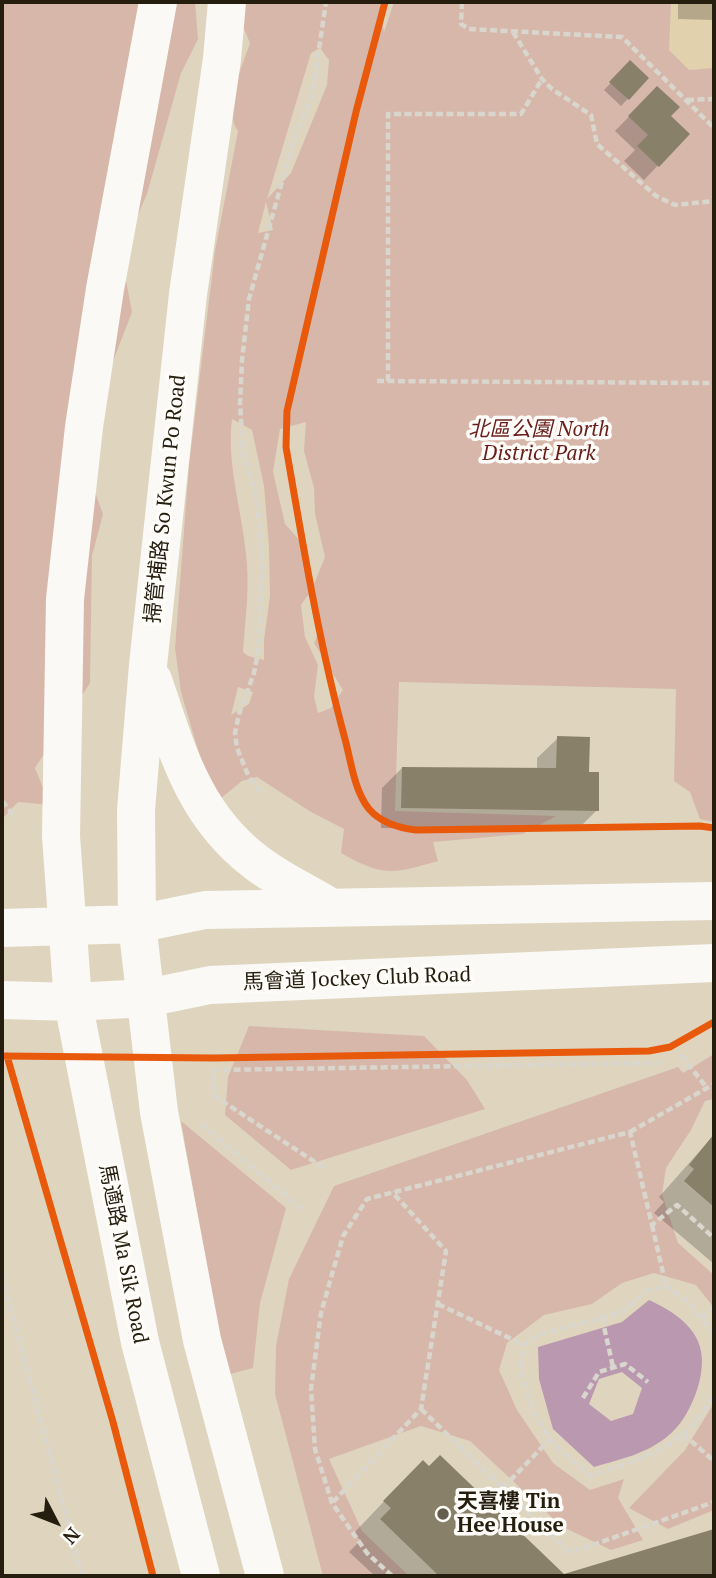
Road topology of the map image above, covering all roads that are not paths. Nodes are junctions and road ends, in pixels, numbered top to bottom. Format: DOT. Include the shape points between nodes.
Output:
graph roads {
  1 [pos="158,2"];
  2 [pos="226,2"];
  3 [pos="148,665"];
  4 [pos="714,901"];
  5 [pos="330,907"];
  6 [pos="137,924"];
  7 [pos="69,927"];
  8 [pos="2,928"];
  9 [pos="714,963"];
  10 [pos="146,998"];
  11 [pos="2,1000"];
  12 [pos="73,1002"];
  13 [pos="201,1576"];
  14 [pos="265,1576"];
  1 -- 7 [label="main road" via="105,289 65,600 61,836"];
  2 -- 3 [label="main road, 掃管埔路 So Kwun Po Road" via="188,294"];
  3 -- 5 [label="main road" via="182,766 219,829 257,863"];
  3 -- 6 [label="main road, 掃管埔路 So Kwun Po Road" via="136,810"];
  4 -- 5 [label="main road"];
  5 -- 6 [label="main road" via="205,910"];
  6 -- 7 [label="main road"];
  6 -- 10 [label="main road, 掃管埔路 So Kwun Po Road"];
  7 -- 8 [label="main road"];
  7 -- 12 [label="main road, 馬適路 Ma Sik Road"];
  9 -- 10 [label="main road, 馬會道 Jockey Club Road" via="210,985"];
  10 -- 12 [label="main road, 馬會道 Jockey Club Road"];
  10 -- 14 [label="main road" via="159,1112 202,1340"];
  11 -- 12 [label="main road, 馬會道 Jockey Club Road"];
  12 -- 13 [label="main road, 馬適路 Ma Sik Road" via="139,1342"];
}
